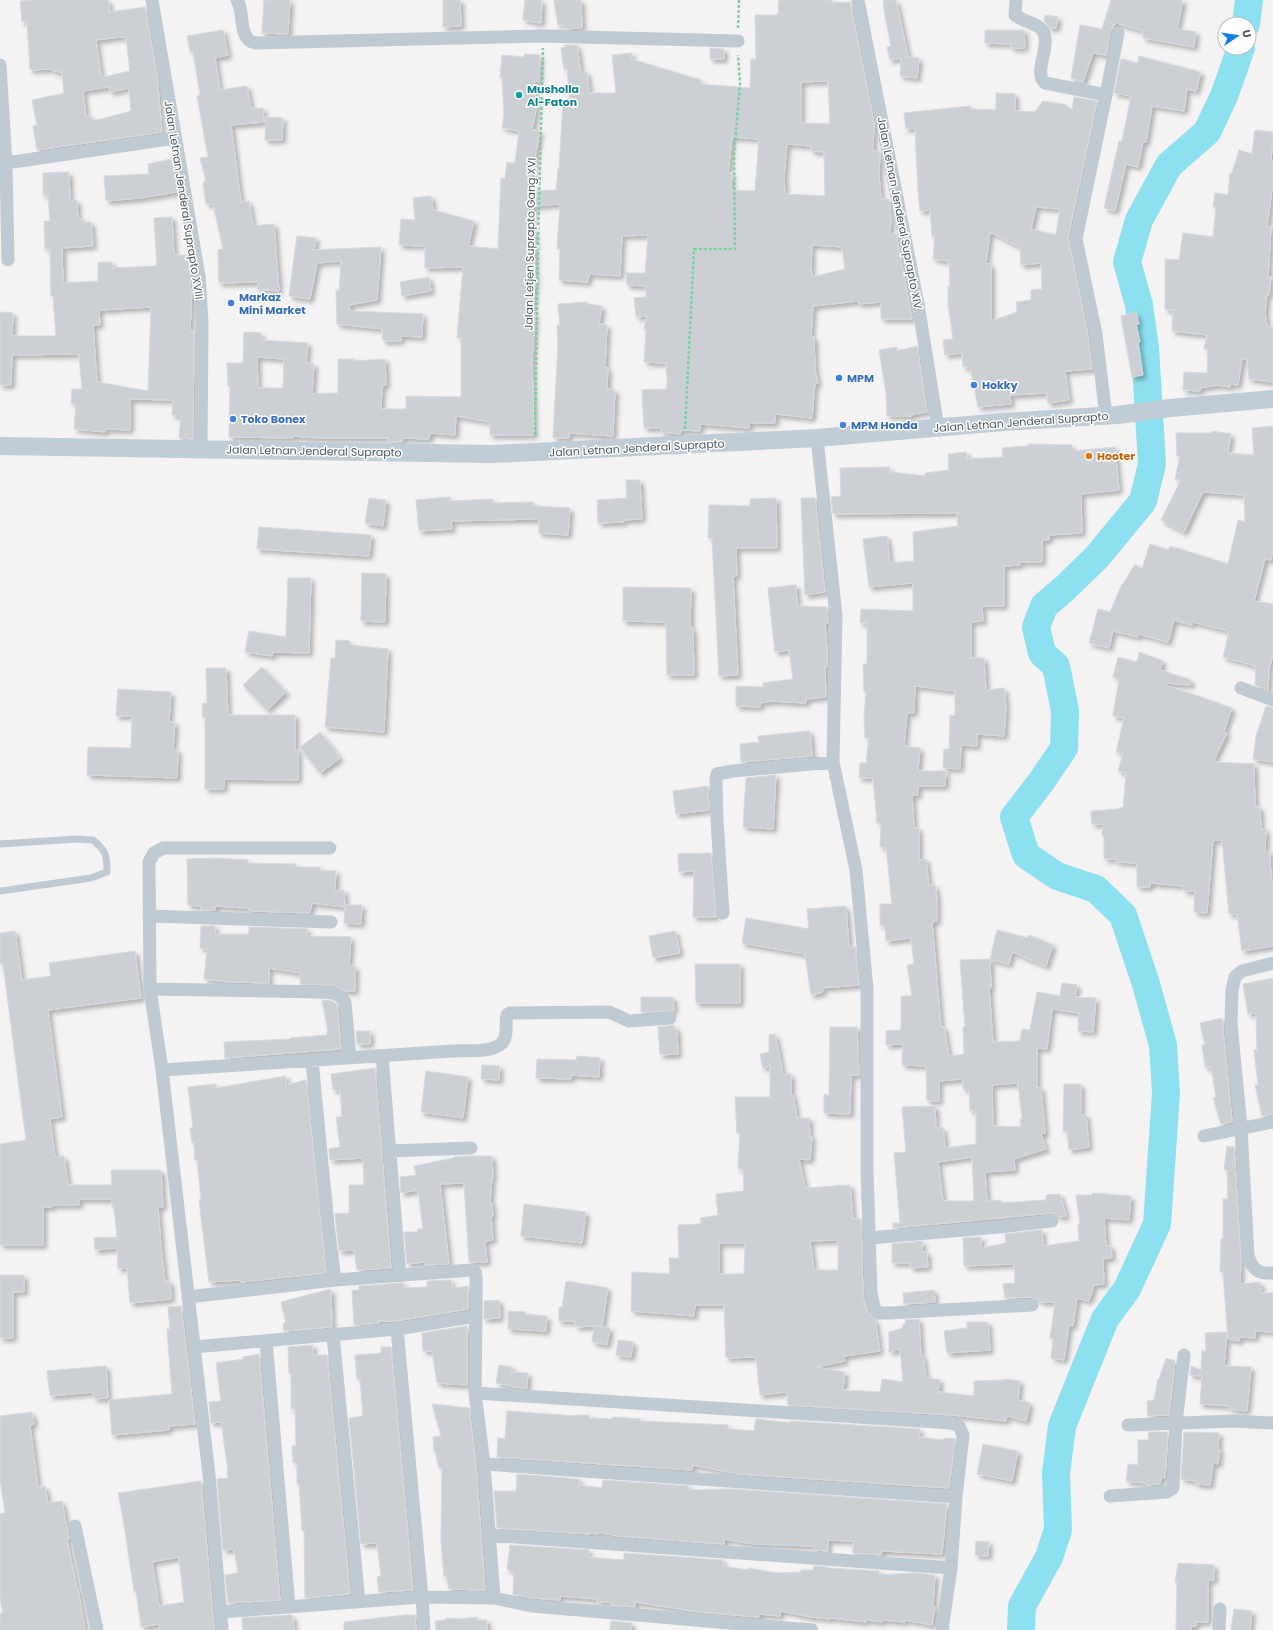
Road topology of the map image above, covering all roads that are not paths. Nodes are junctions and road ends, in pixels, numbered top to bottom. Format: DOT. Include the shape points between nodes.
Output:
graph roads {
  1 [pos="152,0"];
  2 [pos="237,0"];
  3 [pos="858,0"];
  4 [pos="1016,0"];
  5 [pos="1118,33"];
  6 [pos="738,41"];
  7 [pos="0,65"];
  8 [pos="1106,95"];
  9 [pos="175,138"];
  10 [pos="6,163"];
  11 [pos="8,260"];
  12 [pos="1273,399"];
  13 [pos="1111,416"];
  14 [pos="938,428"];
  15 [pos="817,438"];
  16 [pos="0,446"];
  17 [pos="201,450"];
  18 [pos="1241,688"];
  19 [pos="1273,700"];
  20 [pos="833,762"];
  21 [pos="0,844"];
  22 [pos="330,848"];
  23 [pos="0,891"];
  24 [pos="723,913"];
  25 [pos="149,916"];
  26 [pos="331,922"];
  27 [pos="1273,962"];
  28 [pos="150,989"];
  29 [pos="670,1018"];
  30 [pos="382,1056"];
  31 [pos="350,1058"];
  32 [pos="312,1061"];
  33 [pos="162,1070"];
  34 [pos="1273,1122"];
  35 [pos="1241,1127"];
  36 [pos="1204,1136"];
  37 [pos="471,1148"];
  38 [pos="390,1151"];
  39 [pos="1052,1221"];
  40 [pos="869,1238"];
  41 [pos="1273,1273"];
  42 [pos="400,1276"];
  43 [pos="335,1280"];
  44 [pos="188,1297"];
  45 [pos="1032,1305"];
  46 [pos="476,1316"];
  47 [pos="397,1329"];
  48 [pos="334,1335"];
  49 [pos="266,1341"];
  50 [pos="194,1347"];
  51 [pos="1184,1355"];
  52 [pos="475,1393"];
  53 [pos="1176,1423"];
  54 [pos="1273,1423"];
  55 [pos="1128,1425"];
  56 [pos="484,1464"];
  57 [pos="1110,1496"];
  58 [pos="956,1497"];
  59 [pos="75,1526"];
  60 [pos="488,1535"];
  61 [pos="951,1568"];
  62 [pos="422,1597"];
  63 [pos="494,1598"];
  64 [pos="359,1602"];
  65 [pos="289,1607"];
  66 [pos="1220,1609"];
  67 [pos="221,1612"];
  68 [pos="97,1630"];
  69 [pos="222,1630"];
  70 [pos="424,1630"];
  71 [pos="812,1630"];
  72 [pos="942,1630"];
  73 [pos="1219,1630"];
  1 -- 9 [label="street, Jalan Letnan Jenderal Suprapto XVIII"];
  2 -- 6 [label="street" via="240,5 243,32 250,41 256,43 544,36"];
  3 -- 14 [label="street, Jalan Letnan Jenderal Suprapto XIV" via="918,304"];
  4 -- 8 [label="street" via="1015,15 1041,28 1044,33 1045,52 1041,80 1045,83"];
  5 -- 8 [label="street"];
  7 -- 10 [label="street"];
  8 -- 13 [label="street" via="1076,239"];
  9 -- 10 [label="street"];
  9 -- 17 [label="street, Jalan Letnan Jenderal Suprapto XVIII" via="198,276 202,322"];
  10 -- 11 [label="street"];
  12 -- 13 [label="main road, Jalan Letnan Jenderal Suprapto"];
  13 -- 14 [label="main road, Jalan Letnan Jenderal Suprapto"];
  14 -- 15 [label="main road, Jalan Letnan Jenderal Suprapto"];
  15 -- 17 [label="main road, Jalan Letnan Jenderal Suprapto" via="492,454"];
  15 -- 20 [label="street" via="836,616"];
  16 -- 17 [label="main road, Jalan Letnan Jenderal Suprapto"];
  18 -- 19 [label="street"];
  20 -- 24 [label="street" via="717,774 717,822"];
  20 -- 40 [label="street" via="856,870 867,989 866,1170"];
  21 -- 23 [label="lane" via="93,840 104,850 107,861 107,872 91,878"];
  22 -- 25 [label="street" via="163,848 154,853 149,862"];
  25 -- 26 [label="street"];
  25 -- 28 [label="street"];
  27 -- 35 [label="street" via="1242,971 1235,977 1232,990 1231,1024"];
  28 -- 31 [label="street" via="337,994 342,996 345,1002"];
  28 -- 33 [label="street"];
  29 -- 30 [label="street" via="629,1020 609,1012 510,1013 506,1019 505,1039 491,1050"];
  30 -- 31 [label="street"];
  30 -- 38 [label="street"];
  31 -- 32 [label="street"];
  32 -- 33 [label="street"];
  32 -- 43 [label="street"];
  33 -- 44 [label="street"];
  34 -- 35 [label="street"];
  35 -- 36 [label="street"];
  35 -- 41 [label="street" via="1248,1256 1252,1267 1263,1274"];
  37 -- 38 [label="street"];
  38 -- 42 [label="street"];
  39 -- 40 [label="street"];
  40 -- 45 [label="street" via="871,1294 874,1308 878,1313"];
  42 -- 43 [label="street"];
  42 -- 46 [label="street" via="472,1270 476,1276"];
  43 -- 44 [label="street"];
  44 -- 50 [label="street"];
  46 -- 47 [label="street"];
  46 -- 52 [label="street"];
  47 -- 48 [label="street"];
  47 -- 62 [label="street"];
  48 -- 49 [label="street"];
  48 -- 64 [label="street"];
  49 -- 50 [label="street"];
  49 -- 65 [label="street"];
  50 -- 67 [label="street"];
  51 -- 53 [label="street"];
  52 -- 56 [label="street"];
  52 -- 58 [label="street" via="952,1424 959,1426 963,1434"];
  53 -- 54 [label="street"];
  53 -- 55 [label="street"];
  53 -- 57 [label="street" via="1173,1488 1167,1492"];
  56 -- 58 [label="street"];
  56 -- 60 [label="street"];
  58 -- 61 [label="street"];
  59 -- 68 [label="street"];
  60 -- 61 [label="street"];
  60 -- 63 [label="street"];
  61 -- 72 [label="street"];
  62 -- 63 [label="street"];
  62 -- 64 [label="street"];
  62 -- 70 [label="street"];
  63 -- 71 [label="street" via="532,1606"];
  64 -- 65 [label="street"];
  65 -- 67 [label="street"];
  66 -- 73 [label="street"];
  67 -- 69 [label="street"];
}
